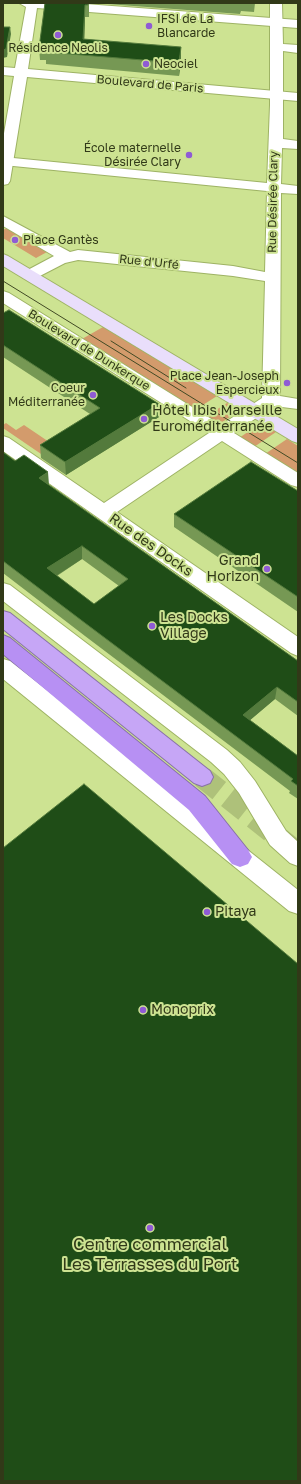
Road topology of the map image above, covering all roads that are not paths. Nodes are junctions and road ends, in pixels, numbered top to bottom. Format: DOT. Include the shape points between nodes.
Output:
graph roads {
  1 [pos="30,3"];
  2 [pos="276,3"];
  3 [pos="277,23"];
  4 [pos="298,24"];
  5 [pos="277,47"];
  6 [pos="298,49"];
  7 [pos="3,71"];
  8 [pos="20,73"];
  9 [pos="276,95"];
  10 [pos="298,97"];
  11 [pos="275,143"];
  12 [pos="298,145"];
  13 [pos="4,161"];
  14 [pos="3,180"];
  15 [pos="274,188"];
  16 [pos="298,190"];
  17 [pos="3,220"];
  18 [pos="67,257"];
  19 [pos="3,259"];
  20 [pos="30,275"];
  21 [pos="272,277"];
  22 [pos="3,296"];
  23 [pos="270,400"];
  24 [pos="298,404"];
  25 [pos="255,411"];
  26 [pos="221,433"];
  27 [pos="298,437"];
  28 [pos="3,442"];
  29 [pos="298,481"];
  30 [pos="104,512"];
  31 [pos="3,590"];
  32 [pos="3,618"];
  33 [pos="3,643"];
  34 [pos="298,648"];
  35 [pos="3,667"];
  36 [pos="202,777"];
  37 [pos="298,856"];
  38 [pos="240,857"];
  39 [pos="298,904"];
  1 -- 3 [label="street"];
  1 -- 8 [label="street"];
  2 -- 3 [label="street, Rue Désirée Clary"];
  3 -- 4 [label="street"];
  3 -- 5 [label="street, Rue Désirée Clary"];
  5 -- 6 [label="street"];
  5 -- 9 [label="street, Rue Désirée Clary"];
  7 -- 8 [label="street, Boulevard de Paris"];
  8 -- 9 [label="street, Boulevard de Paris"];
  8 -- 13 [label="street"];
  9 -- 10 [label="street, Boulevard de Paris"];
  9 -- 11 [label="street, Rue Désirée Clary"];
  11 -- 12 [label="street"];
  11 -- 15 [label="street, Rue Désirée Clary"];
  13 -- 14 [label="street"];
  13 -- 15 [label="street"];
  15 -- 16 [label="street"];
  15 -- 21 [label="street, Rue Désirée Clary"];
  17 -- 18 [label="street"];
  18 -- 20 [label="street, Rue d'Urfé"];
  18 -- 21 [label="street, Rue d'Urfé" via="78,255"];
  19 -- 20 [label="main road"];
  20 -- 25 [label="main road"];
  21 -- 23 [label="street, Rue Désirée Clary"];
  22 -- 26 [label="street, Boulevard de Dunkerque"];
  23 -- 24 [label="street"];
  23 -- 25 [label="street"];
  25 -- 26 [label="street"];
  25 -- 27 [label="main road"];
  26 -- 29 [label="street, Boulevard de Dunkerque"];
  26 -- 30 [label="street"];
  28 -- 30 [label="street, Rue des Docks"];
  30 -- 34 [label="street, Rue des Docks"];
  31 -- 37 [label="street" via="219,756 247,787 278,838"];
  32 -- 36 [label="highway"];
  33 -- 38 [label="highway" via="197,803"];
  35 -- 38 [label="street"];
  38 -- 39 [label="street"];
}
